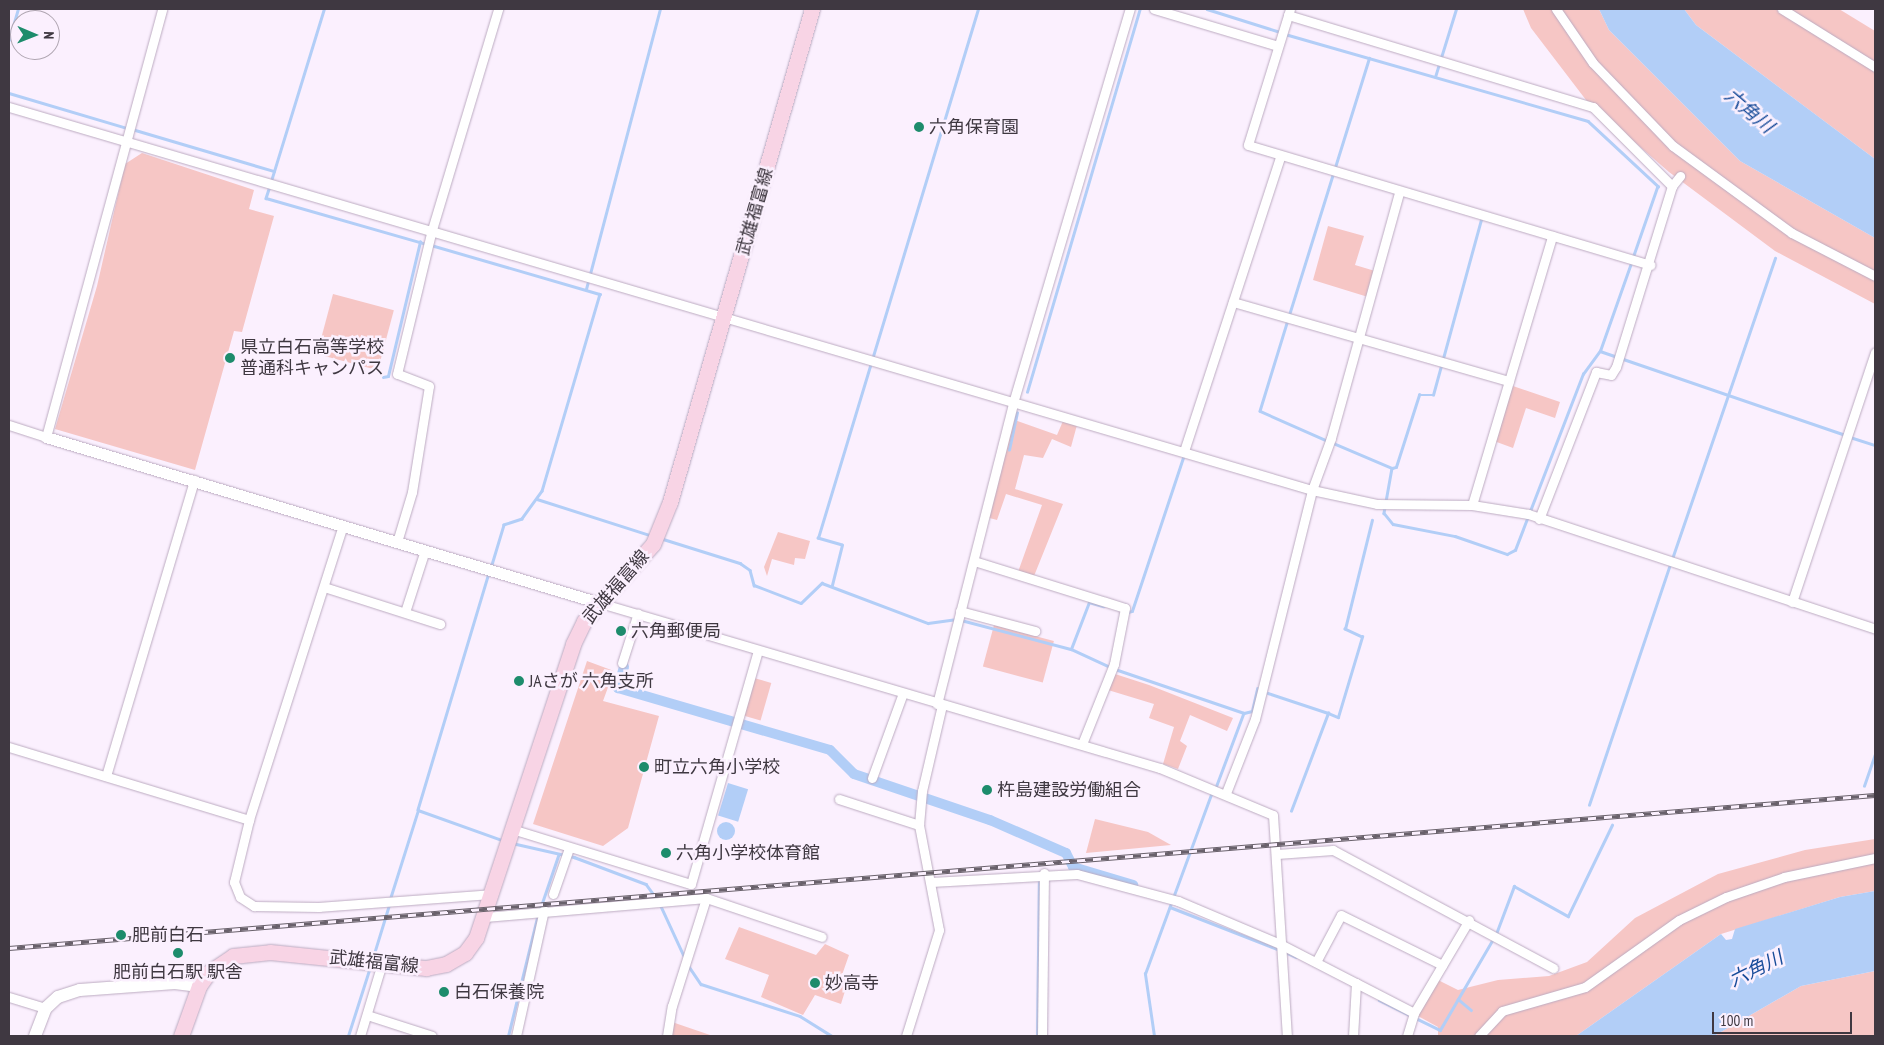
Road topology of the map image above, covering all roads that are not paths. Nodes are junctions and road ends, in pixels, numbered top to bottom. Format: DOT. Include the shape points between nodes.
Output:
graph roads {
  1 [pos="162,9"];
  2 [pos="498,9"];
  3 [pos="812,9"];
  4 [pos="1130,9"];
  5 [pos="1154,9"];
  6 [pos="1556,9"];
  7 [pos="1782,9"];
  8 [pos="1289,12"];
  9 [pos="1278,46"];
  10 [pos="1875,66"];
  11 [pos="9,107"];
  12 [pos="124,138"];
  13 [pos="1281,155"];
  14 [pos="1680,176"];
  15 [pos="1672,186"];
  16 [pos="1399,192"];
  17 [pos="1552,236"];
  18 [pos="429,241"];
  19 [pos="1645,264"];
  20 [pos="1875,276"];
  21 [pos="1234,302"];
  22 [pos="725,315"];
  23 [pos="1359,340"];
  24 [pos="1875,352"];
  25 [pos="1509,381"];
  26 [pos="1013,403"];
  27 [pos="9,425"];
  28 [pos="46,437"];
  29 [pos="1184,451"];
  30 [pos="194,480"];
  31 [pos="1312,490"];
  32 [pos="1472,505"];
  33 [pos="1534,517"];
  34 [pos="343,525"];
  35 [pos="398,542"];
  36 [pos="425,550"];
  37 [pos="974,561"];
  38 [pos="324,587"];
  39 [pos="1792,602"];
  40 [pos="600,603"];
  41 [pos="405,612"];
  42 [pos="960,612"];
  43 [pos="642,614"];
  44 [pos="440,624"];
  45 [pos="1875,629"];
  46 [pos="1035,631"];
  47 [pos="758,651"];
  48 [pos="622,663"];
  49 [pos="903,693"];
  50 [pos="940,704"];
  51 [pos="1082,744"];
  52 [pos="9,747"];
  53 [pos="106,776"];
  54 [pos="872,778"];
  55 [pos="1218,790"];
  56 [pos="839,799"];
  57 [pos="249,820"];
  58 [pos="919,825"];
  59 [pos="512,838"];
  60 [pos="569,850"];
  61 [pos="1277,854"];
  62 [pos="1875,858"];
  63 [pos="1044,873"];
  64 [pos="931,882"];
  65 [pos="493,894"];
  66 [pos="553,894"];
  67 [pos="706,898"];
  68 [pos="540,910"];
  69 [pos="485,917"];
  70 [pos="1469,920"];
  71 [pos="822,937"];
  72 [pos="1282,950"];
  73 [pos="376,962"];
  74 [pos="1316,962"];
  75 [pos="1442,965"];
  76 [pos="1553,968"];
  77 [pos="199,986"];
  78 [pos="1355,987"];
  79 [pos="9,997"];
  80 [pos="46,1008"];
  81 [pos="367,1015"];
  82 [pos="1412,1017"];
  83 [pos="35,1036"];
  84 [pos="181,1036"];
  85 [pos="360,1036"];
  86 [pos="432,1036"];
  87 [pos="516,1036"];
  88 [pos="667,1036"];
  89 [pos="906,1036"];
  90 [pos="1042,1036"];
  91 [pos="1287,1036"];
  92 [pos="1353,1036"];
  93 [pos="1407,1036"];
  94 [pos="1479,1036"];
  1 -- 12 [label="street"];
  2 -- 18 [label="street"];
  3 -- 22 [label="main road, 武雄福富線"];
  4 -- 26 [label="street"];
  5 -- 9 [label="street"];
  6 -- 20 [label="street" via="1593,63 1672,146 1792,233"];
  7 -- 10 [label="street"];
  8 -- 9 [label="street"];
  8 -- 15 [label="street" via="1434,60 1593,107"];
  9 -- 13 [label="street" via="1248,145"];
  11 -- 12 [label="street"];
  12 -- 18 [label="street" via="277,186"];
  12 -- 28 [label="street" via="90,287"];
  13 -- 16 [label="street"];
  13 -- 21 [label="street"];
  14 -- 15 [label="street"];
  15 -- 19 [label="street"];
  16 -- 17 [label="street"];
  16 -- 23 [label="street"];
  17 -- 19 [label="street"];
  17 -- 25 [label="street"];
  18 -- 22 [label="street" via="589,277"];
  18 -- 35 [label="street" via="397,374 429,386 412,492"];
  19 -- 33 [label="street" via="1616,367 1611,375 1596,372"];
  21 -- 23 [label="street" via="1293,323"];
  21 -- 29 [label="street"];
  22 -- 26 [label="street"];
  22 -- 40 [label="main road, 武雄福富線" via="656,538"];
  23 -- 25 [label="street"];
  23 -- 31 [label="street" via="1328,449"];
  24 -- 39 [label="street"];
  25 -- 32 [label="street"];
  26 -- 29 [label="street"];
  26 -- 37 [label="street"];
  27 -- 28 [label="street"];
  28 -- 30 [label="street"];
  29 -- 31 [label="street"];
  30 -- 34 [label="street"];
  30 -- 53 [label="street"];
  31 -- 32 [label="street" via="1378,504"];
  31 -- 55 [label="street" via="1255,719"];
  32 -- 33 [label="street"];
  33 -- 39 [label="street"];
  34 -- 35 [label="street"];
  34 -- 38 [label="street"];
  35 -- 36 [label="street"];
  36 -- 40 [label="street"];
  36 -- 41 [label="street"];
  37 -- 42 [label="street"];
  37 -- 51 [label="street" via="1126,608 1112,668"];
  38 -- 41 [label="street"];
  38 -- 57 [label="street"];
  39 -- 45 [label="street"];
  40 -- 43 [label="street"];
  40 -- 59 [label="main road, 武雄福富線" via="584,621 573,644"];
  41 -- 44 [label="street"];
  42 -- 46 [label="street"];
  42 -- 50 [label="street"];
  43 -- 47 [label="street"];
  43 -- 48 [label="street"];
  47 -- 49 [label="street"];
  47 -- 60 [label="street" via="690,884"];
  49 -- 50 [label="street"];
  49 -- 54 [label="street"];
  50 -- 51 [label="street"];
  50 -- 58 [label="street" via="922,791"];
  51 -- 55 [label="street"];
  52 -- 53 [label="street"];
  53 -- 57 [label="street"];
  55 -- 61 [label="street" via="1273,815"];
  56 -- 58 [label="street"];
  57 -- 65 [label="street" via="234,882 248,905 319,907"];
  58 -- 64 [label="street"];
  59 -- 60 [label="street"];
  59 -- 65 [label="main road, 武雄福富線"];
  60 -- 66 [label="street"];
  61 -- 70 [label="street" via="1332,850"];
  61 -- 72 [label="street"];
  62 -- 94 [label="street" via="1784,877 1726,897 1679,920 1585,987 1502,1011"];
  63 -- 64 [label="street"];
  63 -- 72 [label="street" via="1076,874 1164,900 1178,901"];
  63 -- 90 [label="street"];
  64 -- 89 [label="street" via="937,943"];
  65 -- 69 [label="main road, 武雄福富線"];
  67 -- 68 [label="street"];
  67 -- 71 [label="street"];
  67 -- 88 [label="street" via="683,967"];
  68 -- 69 [label="street"];
  68 -- 87 [label="street"];
  69 -- 73 [label="main road, 武雄福富線" via="465,953 446,964 426,968"];
  70 -- 75 [label="street"];
  70 -- 76 [label="street"];
  72 -- 74 [label="street"];
  72 -- 91 [label="street"];
  73 -- 77 [label="main road, 武雄福富線" via="250,953 220,963"];
  73 -- 81 [label="street"];
  74 -- 75 [label="street" via="1341,915"];
  74 -- 78 [label="street"];
  75 -- 82 [label="street"];
  77 -- 80 [label="main road" via="175,983 80,990 58,998"];
  77 -- 84 [label="main road, 武雄福富線"];
  78 -- 82 [label="street"];
  78 -- 92 [label="street"];
  79 -- 80 [label="street"];
  80 -- 83 [label="main road"];
  81 -- 85 [label="street"];
  81 -- 86 [label="street"];
  82 -- 93 [label="street"];
}
